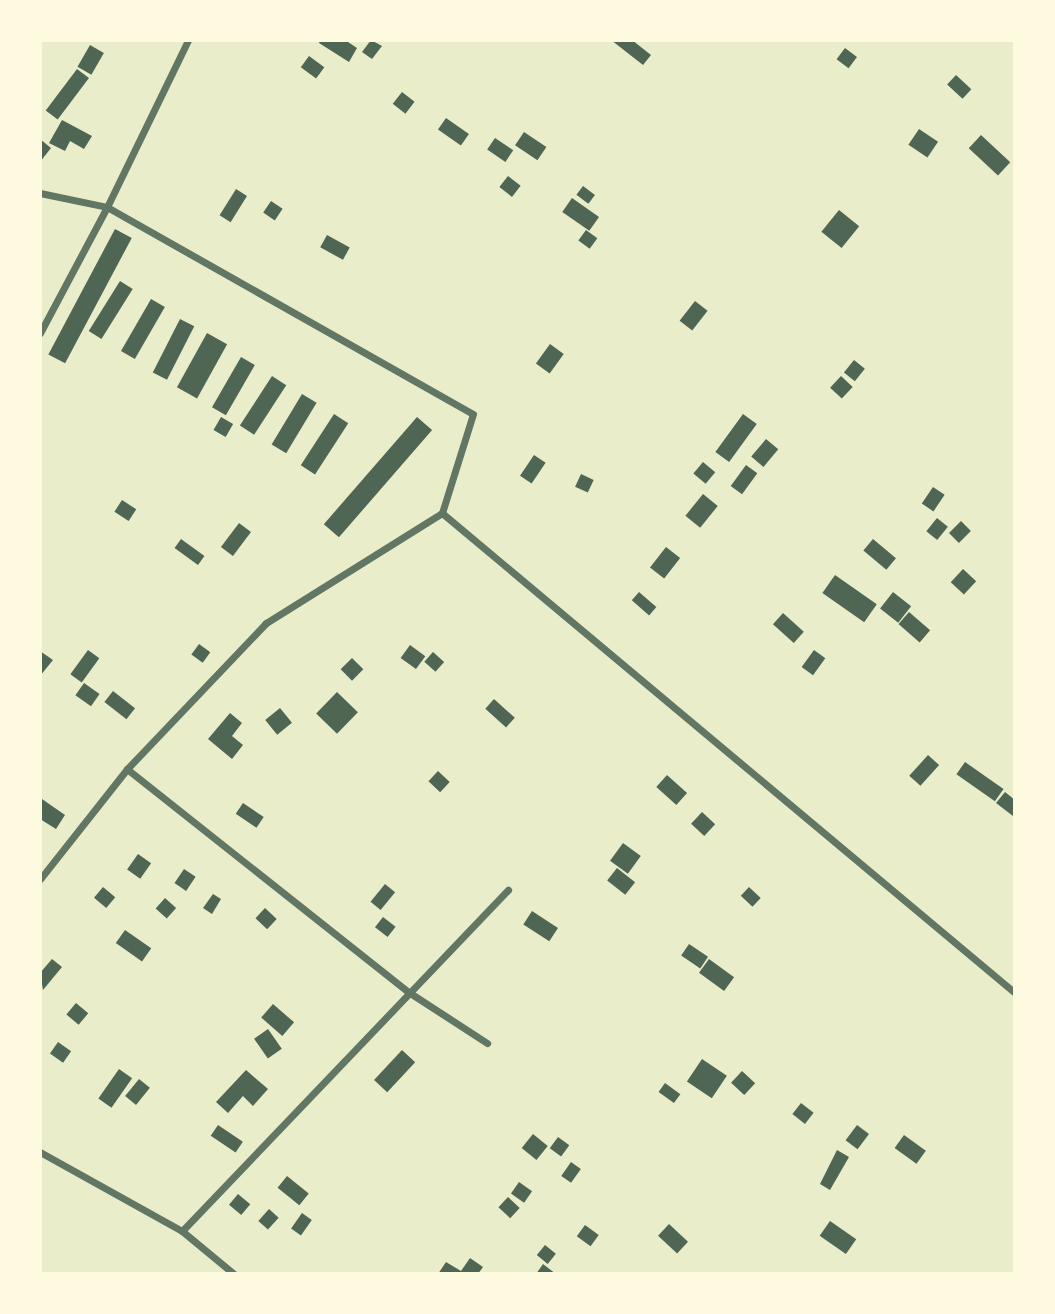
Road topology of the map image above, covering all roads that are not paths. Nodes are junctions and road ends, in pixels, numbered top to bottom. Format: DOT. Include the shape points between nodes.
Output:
graph roads {
  1 [pos="188,40"];
  2 [pos="40,193"];
  3 [pos="107,207"];
  4 [pos="40,333"];
  5 [pos="442,513"];
  6 [pos="127,769"];
  7 [pos="40,879"];
  8 [pos="508,890"];
  9 [pos="410,993"];
  10 [pos="1015,993"];
  11 [pos="486,1043"];
  12 [pos="40,1152"];
  13 [pos="182,1231"];
  14 [pos="234,1274"];
  1 -- 3 [label="street"];
  2 -- 3 [label="street"];
  3 -- 4 [label="street"];
  3 -- 5 [label="street" via="473,414"];
  5 -- 6 [label="street" via="266,623"];
  5 -- 10 [label="street"];
  6 -- 7 [label="street"];
  6 -- 9 [label="street"];
  8 -- 9 [label="street"];
  9 -- 11 [label="street"];
  9 -- 13 [label="street"];
  12 -- 13 [label="street"];
  13 -- 14 [label="street"];
}
